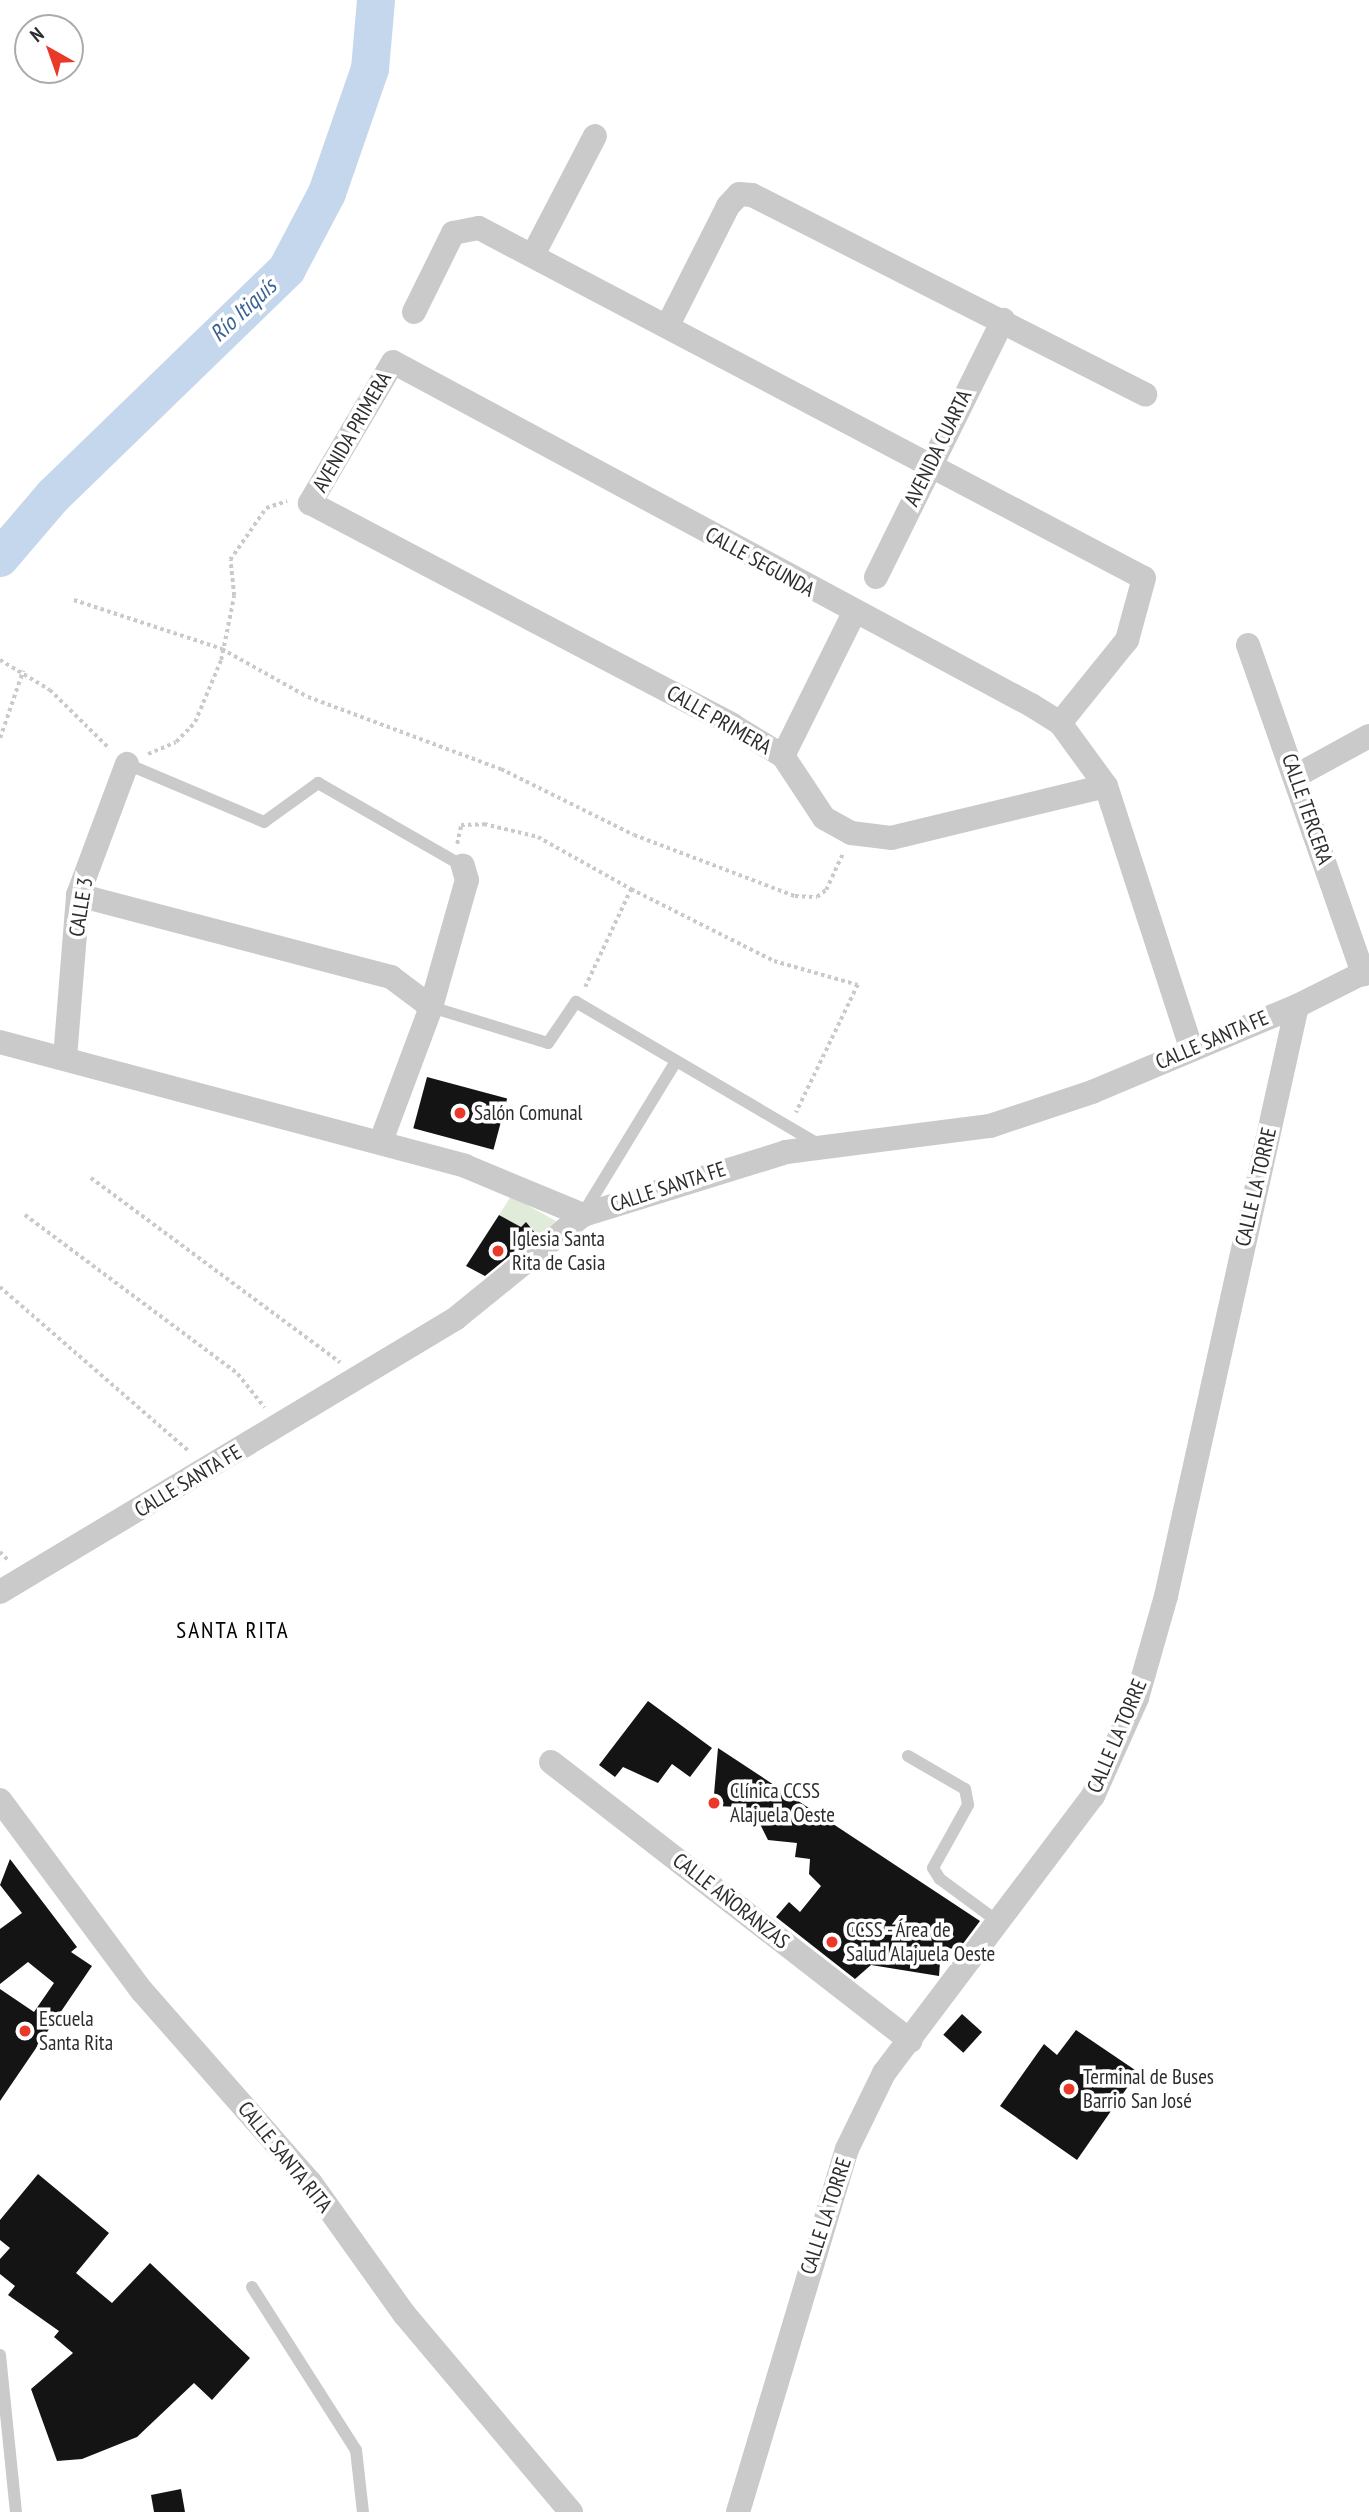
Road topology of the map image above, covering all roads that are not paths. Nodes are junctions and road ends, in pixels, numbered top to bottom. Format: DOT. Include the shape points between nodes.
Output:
graph roads {
  1 [pos="595,136"];
  2 [pos="533,255"];
  3 [pos="414,312"];
  4 [pos="1003,320"];
  5 [pos="669,323"];
  6 [pos="393,362"];
  7 [pos="1145,394"];
  8 [pos="928,466"];
  9 [pos="310,503"];
  10 [pos="877,577"];
  11 [pos="855,613"];
  12 [pos="1248,645"];
  13 [pos="1060,723"];
  14 [pos="1369,736"];
  15 [pos="783,756"];
  16 [pos="127,764"];
  17 [pos="1296,776"];
  18 [pos="1106,786"];
  19 [pos="463,866"];
  20 [pos="78,895"];
  21 [pos="1366,972"];
  22 [pos="1297,1006"];
  23 [pos="431,1007"];
  24 [pos="0,1042"];
  25 [pos="1191,1048"];
  26 [pos="65,1058"];
  27 [pos="675,1063"];
  28 [pos="381,1141"];
  29 [pos="820,1145"];
  30 [pos="583,1215"];
  31 [pos="0,1592"];
  32 [pos="908,1756"];
  33 [pos="551,1762"];
  34 [pos="0,1800"];
  35 [pos="1001,1923"];
  36 [pos="911,2041"];
  37 [pos="252,2287"];
  38 [pos="0,2355"];
  39 [pos="16,2512"];
  40 [pos="363,2512"];
  41 [pos="571,2512"];
  42 [pos="738,2512"];
  1 -- 2 [label="street"];
  2 -- 3 [label="street" via="480,228 453,233"];
  2 -- 5 [label="street"];
  4 -- 5 [label="street" via="767,199 739,194"];
  4 -- 7 [label="street"];
  4 -- 8 [label="street, AVENIDA CUARTA"];
  5 -- 8 [label="street"];
  6 -- 9 [label="street, AVENIDA PRIMERA"];
  6 -- 11 [label="street, CALLE SEGUNDA"];
  8 -- 10 [label="street, AVENIDA CUARTA"];
  8 -- 13 [label="street" via="1144,578 1127,640"];
  9 -- 15 [label="street, CALLE PRIMERA"];
  11 -- 13 [label="street, CALLE SEGUNDA"];
  11 -- 15 [label="street"];
  12 -- 17 [label="street, CALLE TERCERA"];
  13 -- 18 [label="street, CALLE SEGUNDA"];
  14 -- 17 [label="street"];
  15 -- 18 [label="street, CALLE PRIMERA" via="824,818 851,833 891,838"];
  16 -- 19 [label="lane" via="264,822 318,783"];
  16 -- 20 [label="street, CALLE 3"];
  17 -- 21 [label="street, CALLE TERCERA"];
  18 -- 25 [label="street"];
  19 -- 23 [label="street" via="467,880"];
  20 -- 23 [label="street" via="391,976"];
  20 -- 26 [label="street, CALLE 3"];
  21 -- 22 [label="street"];
  22 -- 25 [label="street, CALLE SANTA FE"];
  22 -- 35 [label="street, CALLE LA TORRE" via="1166,1596 1137,1698 1093,1796"];
  23 -- 27 [label="lane" via="548,1043 576,1002"];
  23 -- 28 [label="street"];
  24 -- 26 [label="street"];
  25 -- 29 [label="street, CALLE SANTA FE" via="1092,1092 990,1126"];
  26 -- 28 [label="street"];
  27 -- 29 [label="lane"];
  27 -- 30 [label="lane"];
  28 -- 30 [label="street" via="465,1166"];
  29 -- 30 [label="street, CALLE SANTA FE" via="753,1160"];
  30 -- 31 [label="street, CALLE SANTA FE" via="455,1319"];
  32 -- 35 [label="lane" via="965,1789 968,1805 933,1868 940,1879"];
  33 -- 36 [label="street, CALLE AÑORANZAS"];
  34 -- 41 [label="street, CALLE SANTA RITA" via="142,1991 310,2182 405,2315"];
  35 -- 36 [label="street, CALLE LA TORRE"];
  36 -- 42 [label="street, CALLE LA TORRE" via="884,2073 847,2148"];
  37 -- 40 [label="lane" via="356,2450"];
  38 -- 39 [label="lane"];
}
